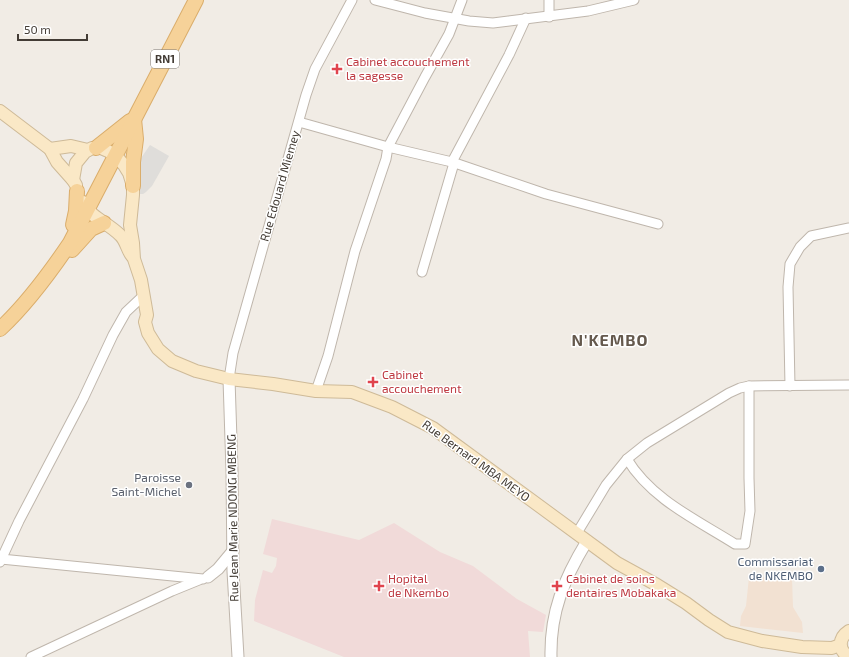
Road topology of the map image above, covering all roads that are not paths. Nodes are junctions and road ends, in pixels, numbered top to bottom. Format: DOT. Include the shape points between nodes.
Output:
graph roads {
  1 [pos="196,0"];
  2 [pos="352,0"];
  3 [pos="375,0"];
  4 [pos="462,0"];
  5 [pos="549,0"];
  6 [pos="634,0"];
  7 [pos="623,1"];
  8 [pos="549,17"];
  9 [pos="526,18"];
  10 [pos="455,19"];
  11 [pos="0,111"];
  12 [pos="134,118"];
  13 [pos="299,122"];
  14 [pos="388,148"];
  15 [pos="50,149"];
  16 [pos="92,149"];
  17 [pos="116,156"];
  18 [pos="453,163"];
  19 [pos="75,185"];
  20 [pos="133,186"];
  21 [pos="132,205"];
  22 [pos="87,209"];
  23 [pos="658,224"];
  24 [pos="108,226"];
  25 [pos="849,228"];
  26 [pos="134,259"];
  27 [pos="50,272"];
  28 [pos="422,272"];
  29 [pos="143,296"];
  30 [pos="0,329"];
  31 [pos="229,379"];
  32 [pos="849,385"];
  33 [pos="749,386"];
  34 [pos="790,386"];
  35 [pos="316,391"];
  36 [pos="627,459"];
  37 [pos="577,534"];
  38 [pos="587,541"];
  39 [pos="233,551"];
  40 [pos="1,560"];
  41 [pos="206,578"];
  42 [pos="234,589"];
  43 [pos="849,631"];
  44 [pos="840,645"];
  45 [pos="31,657"];
  46 [pos="238,657"];
  47 [pos="551,657"];
  48 [pos="849,657"];
  1 -- 12 [label="main road, RN1"];
  2 -- 13 [label="street, Rue Edouard Miemey" via="315,69"];
  3 -- 10 [label="street"];
  4 -- 10 [label="street"];
  5 -- 8 [label="street"];
  6 -- 7 [label="street"];
  7 -- 8 [label="street" via="588,12"];
  8 -- 9 [label="street"];
  9 -- 10 [label="street" via="493,23"];
  9 -- 18 [label="street"];
  10 -- 14 [label="street"];
  11 -- 15 [label="main road"];
  12 -- 16 [label="main road"];
  12 -- 17 [label="main road, RN1"];
  12 -- 20 [label="main road" via="136,139"];
  13 -- 14 [label="street"];
  13 -- 31 [label="street, Rue Edouard Miemey" via="233,353"];
  14 -- 18 [label="street"];
  14 -- 35 [label="street" via="355,251 328,356"];
  15 -- 16 [label="main road" via="71,146"];
  15 -- 19 [label="main road"];
  16 -- 17 [label="main road" via="108,150"];
  16 -- 19 [label="main road" via="81,155 76,163"];
  17 -- 20 [label="main road" via="129,173"];
  17 -- 22 [label="main road, RN1"];
  18 -- 23 [label="street" via="546,194"];
  18 -- 28 [label="street"];
  19 -- 22 [label="main road"];
  19 -- 27 [label="main road" via="78,198 75,220"];
  20 -- 21 [label="main road"];
  21 -- 24 [label="main road" via="127,218"];
  21 -- 26 [label="main road" via="130,225"];
  22 -- 24 [label="main road"];
  22 -- 27 [label="main road, RN1" via="70,243"];
  24 -- 26 [label="main road" via="121,236"];
  24 -- 27 [label="main road" via="91,229"];
  25 -- 34 [label="street" via="811,236 800,247 790,264"];
  26 -- 29 [label="main road, Rue Bernard MBA MEYO"];
  27 -- 30 [label="main road, RN1" via="30,298"];
  29 -- 31 [label="main road, Rue Bernard MBA MEYO" via="148,333 165,356 196,372"];
  29 -- 40 [label="street" via="126,312 113,335"];
  31 -- 35 [label="main road, Rue Bernard MBA MEYO"];
  31 -- 39 [label="street, Rue Jean Marie NDONG MBENG"];
  32 -- 34 [label="street"];
  33 -- 34 [label="street"];
  33 -- 36 [label="street" via="729,393 647,443"];
  33 -- 36 [label="street" via="750,511 745,544 735,544 660,497 642,481"];
  35 -- 37 [label="main road, Rue Bernard MBA MEYO" via="352,392 418,419"];
  36 -- 37 [label="street" via="606,485"];
  37 -- 38 [label="main road, Rue Bernard MBA MEYO"];
  38 -- 44 [label="main road, Rue Bernard MBA MEYO" via="617,563 686,603 728,632 762,641 814,648 832,648"];
  38 -- 47 [label="street" via="568,574 555,610"];
  39 -- 41 [label="street" via="218,569"];
  39 -- 42 [label="street, Rue Jean Marie NDONG MBENG"];
  40 -- 41 [label="street"];
  41 -- 42 [label="street" via="214,575 226,578"];
  41 -- 45 [label="street" via="172,591"];
  42 -- 46 [label="street, Rue Jean Marie NDONG MBENG"];
  43 -- 44 [label="main road" via="842,637"];
  44 -- 48 [label="main road"];
}
